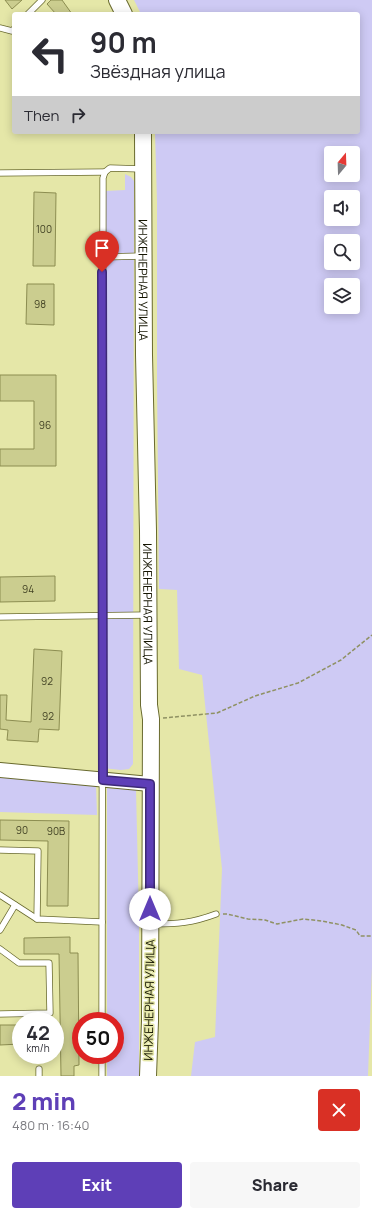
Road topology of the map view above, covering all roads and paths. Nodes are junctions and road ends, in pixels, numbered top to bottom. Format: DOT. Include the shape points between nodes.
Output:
graph roads {
  1 [pos="42,0"];
  2 [pos="117,0"];
  3 [pos="30,12"];
  4 [pos="123,12"];
  5 [pos="0,28"];
  6 [pos="12,31"];
  7 [pos="143,134"];
  8 [pos="144,169"];
  9 [pos="106,172"];
  10 [pos="0,173"];
  11 [pos="144,256"];
  12 [pos="102,257"];
  13 [pos="103,615"];
  14 [pos="148,615"];
  15 [pos="0,617"];
  16 [pos="372,635"];
  17 [pos="151,719"];
  18 [pos="0,770"];
  19 [pos="103,780"];
  20 [pos="150,784"];
  21 [pos="0,850"];
  22 [pos="0,895"];
  23 [pos="15,905"];
  24 [pos="216,914"];
  25 [pos="37,919"];
  26 [pos="102,922"];
  27 [pos="150,924"];
  28 [pos="0,930"];
  29 [pos="372,936"];
  30 [pos="0,949"];
  31 [pos="102,1012"];
  32 [pos="0,1014"];
  33 [pos="102,1064"];
  34 [pos="39,1070"];
  35 [pos="39,1076"];
  36 [pos="102,1076"];
  37 [pos="148,1076"];
  1 -- 3 [label="lane"];
  2 -- 4 [label="main road"];
  5 -- 6 [label="lane"];
  7 -- 8 [label="main road, ИНЖЕНЕРНАЯ УЛИЦА"];
  8 -- 9 [label="lane" via="110,168"];
  8 -- 11 [label="main road, ИНЖЕНЕРНАЯ УЛИЦА"];
  9 -- 10 [label="lane"];
  9 -- 12 [label="lane" via="103,178"];
  11 -- 12 [label="lane"];
  11 -- 14 [label="main road, ИНЖЕНЕРНАЯ УЛИЦА"];
  12 -- 13 [label="lane"];
  13 -- 14 [label="lane"];
  13 -- 15 [label="lane"];
  13 -- 19 [label="lane"];
  14 -- 17 [label="main road, ИНЖЕНЕРНАЯ УЛИЦА"];
  16 -- 17 [label="path" via="341,660 298,683 255,696 217,713"];
  17 -- 20 [label="main road, ИНЖЕНЕРНАЯ УЛИЦА"];
  18 -- 19 [label="street"];
  19 -- 20 [label="street"];
  19 -- 26 [label="lane"];
  20 -- 27 [label="main road, ИНЖЕНЕРНАЯ УЛИЦА"];
  21 -- 25 [label="lane" via="38,851"];
  22 -- 23 [label="lane"];
  23 -- 25 [label="lane"];
  23 -- 28 [label="lane"];
  24 -- 27 [label="lane" via="197,921"];
  24 -- 29 [label="path" via="265,920 277,924 303,919 322,921 356,930 360,936"];
  25 -- 26 [label="lane"];
  26 -- 31 [label="lane"];
  27 -- 37 [label="main road, ИНЖЕНЕРНАЯ УЛИЦА"];
  30 -- 32 [label="lane" via="18,963 49,963 50,1013"];
  33 -- 36 [label="lane"];
  34 -- 35 [label="lane"];
}
